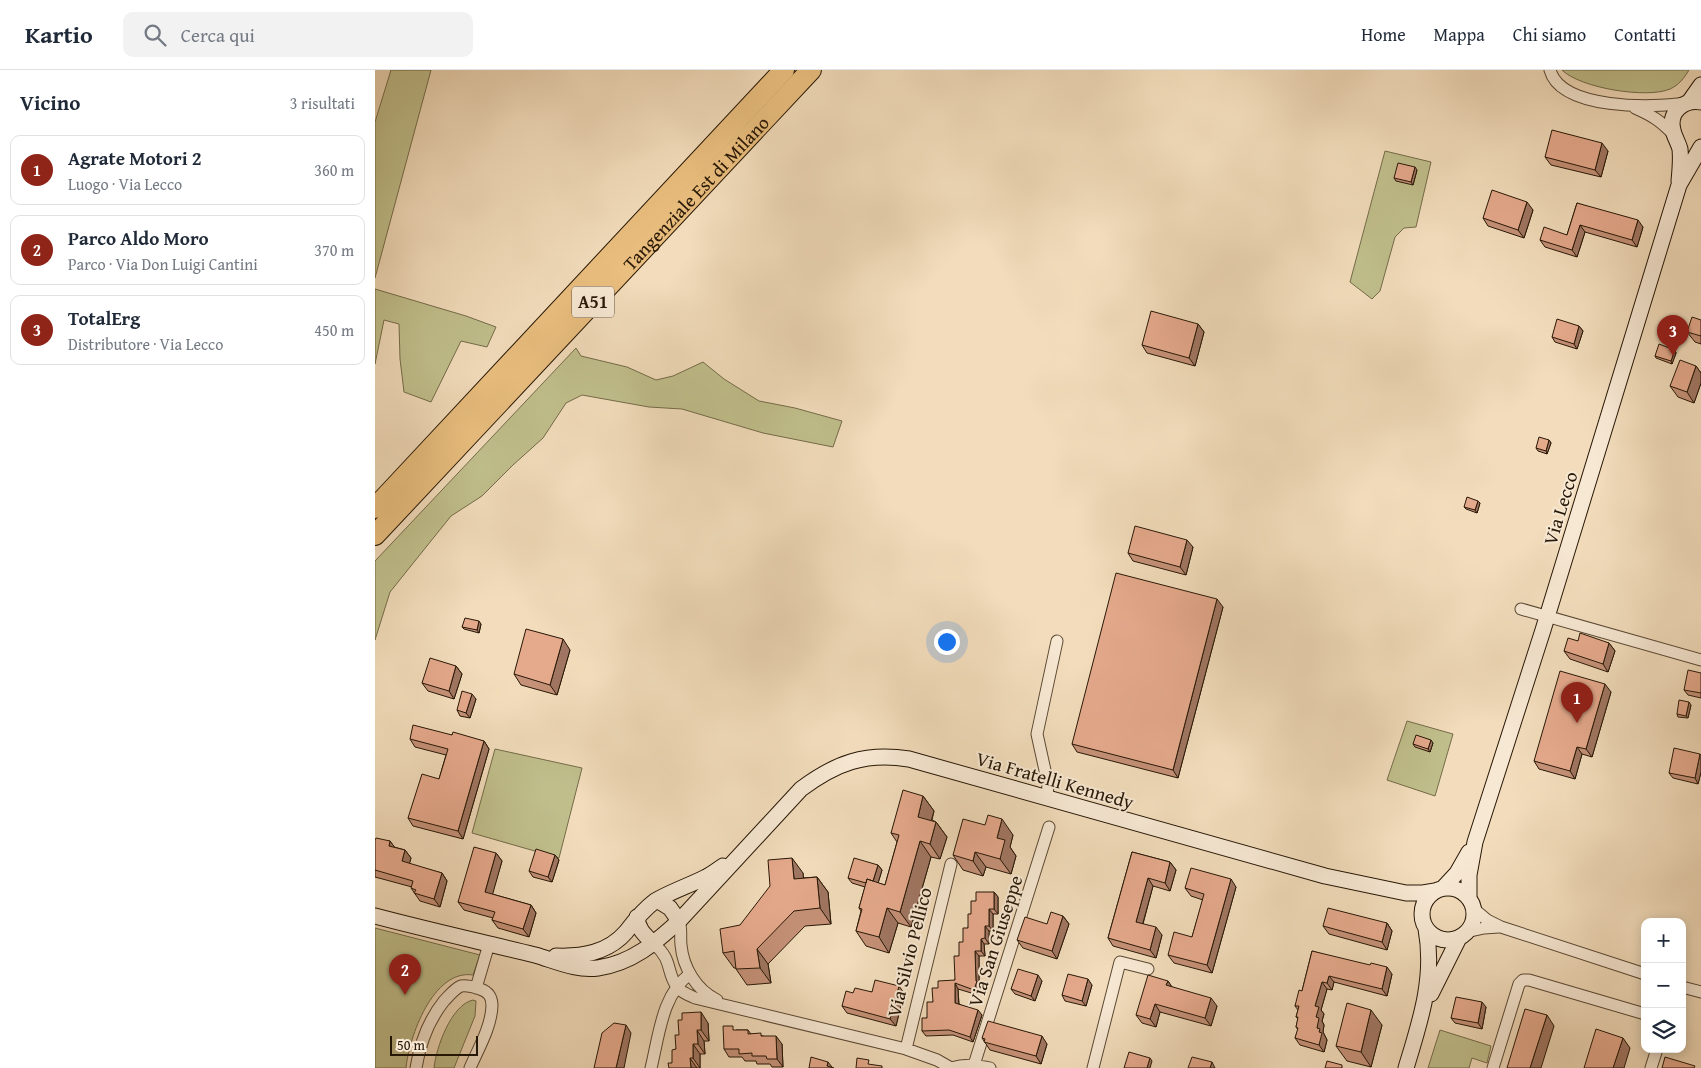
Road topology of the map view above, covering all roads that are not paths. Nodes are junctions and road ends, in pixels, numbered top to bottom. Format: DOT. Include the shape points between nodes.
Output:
graph roads {
  1 [pos="784,70"];
  2 [pos="811,70"];
  3 [pos="1550,70"];
  4 [pos="1701,85"];
  5 [pos="1692,102"];
  6 [pos="1629,106"];
  7 [pos="1675,136"];
  8 [pos="1701,147"];
  9 [pos="1679,185"];
  10 [pos="375,508"];
  11 [pos="375,535"];
  12 [pos="1521,609"];
  13 [pos="1547,616"];
  14 [pos="1057,641"];
  15 [pos="1701,660"];
  16 [pos="1047,799"];
  17 [pos="1049,827"];
  18 [pos="1475,842"];
  19 [pos="737,857"];
  20 [pos="951,864"];
  21 [pos="1439,889"];
  22 [pos="1393,891"];
  23 [pos="1471,904"];
  24 [pos="646,908"];
  25 [pos="375,916"];
  26 [pos="679,921"];
  27 [pos="1424,924"];
  28 [pos="1501,927"];
  29 [pos="1462,935"];
  30 [pos="489,944"];
  31 [pos="654,944"];
  32 [pos="537,956"];
  33 [pos="1148,969"];
  34 [pos="1641,973"];
  35 [pos="690,974"];
  36 [pos="677,987"];
  37 [pos="1686,987"];
  38 [pos="476,988"];
  39 [pos="1701,992"];
  40 [pos="730,1006"];
  41 [pos="1424,1009"];
  42 [pos="1641,1013"];
  43 [pos="906,1050"];
  44 [pos="1656,1053"];
  45 [pos="972,1066"];
  46 [pos="416,1068"];
  47 [pos="470,1068"];
  48 [pos="651,1068"];
  49 [pos="951,1068"];
  50 [pos="990,1068"];
  51 [pos="1093,1068"];
  52 [pos="1406,1068"];
  53 [pos="1493,1068"];
  54 [pos="1651,1068"];
  1 -- 10 [label="highway, Tangenziale Est di Milano / A51"];
  2 -- 11 [label="highway, Tangenziale Est di Milano / A51"];
  3 -- 6 [label="street" via="1552,78 1574,94"];
  4 -- 5 [label="street, Via Lecco"];
  5 -- 6 [label="street"];
  5 -- 7 [label="street, Via Lecco" via="1679,107 1674,113"];
  6 -- 7 [label="street" via="1661,121"];
  7 -- 8 [label="street, Via Lecco" via="1689,147"];
  7 -- 9 [label="street, Via Lecco" via="1680,149"];
  8 -- 9 [label="street, Via Lecco"];
  9 -- 13 [label="street, Via Lecco"];
  12 -- 13 [label="street"];
  13 -- 15 [label="street"];
  13 -- 18 [label="street, Via Lecco"];
  14 -- 16 [label="street" via="1037,734 1048,784"];
  16 -- 19 [label="street, Via Fratelli Kennedy" via="909,759 869,757 833,768 801,789"];
  16 -- 22 [label="street, Via Fratelli Kennedy" via="1325,876"];
  17 -- 45 [label="street, Via San Giuseppe"];
  18 -- 21 [label="street, Via Lecco" via="1457,873"];
  18 -- 23 [label="street, Via Lecco" via="1469,881"];
  19 -- 24 [label="street, Via Fratelli Kennedy" via="705,878"];
  19 -- 26 [label="street, Via Fratelli Kennedy"];
  20 -- 43 [label="street, Via Silvio Pellico"];
  21 -- 22 [label="street, Via Fratelli Kennedy" via="1415,894"];
  21 -- 23 [label="street" via="1458,890"];
  21 -- 27 [label="street, Via Lecco" via="1424,903"];
  22 -- 27 [label="street, Via Fratelli Kennedy" via="1411,903"];
  23 -- 28 [label="street" via="1487,920"];
  23 -- 29 [label="street, Via Lecco" via="1473,923"];
  24 -- 26 [label="street" via="670,908"];
  24 -- 31 [label="street" via="638,925"];
  24 -- 32 [label="street" via="616,942 591,954"];
  25 -- 30 [label="street"];
  26 -- 31 [label="street"];
  26 -- 35 [label="street" via="681,952"];
  27 -- 29 [label="street" via="1432,934 1442,939 1450,940"];
  27 -- 41 [label="street, Via Lecco" via="1429,959"];
  28 -- 29 [label="street"];
  28 -- 34 [label="street"];
  29 -- 41 [label="street, Via Lecco"];
  30 -- 32 [label="street"];
  30 -- 38 [label="street"];
  31 -- 32 [label="street" via="629,959 597,968 580,968"];
  31 -- 36 [label="street" via="667,959"];
  33 -- 51 [label="street" via="1120,962"];
  35 -- 36 [label="street"];
  35 -- 40 [label="street" via="701,989"];
  36 -- 40 [label="street" via="695,998"];
  36 -- 48 [label="street" via="665,1008"];
  37 -- 39 [label="street"];
  38 -- 46 [label="street" via="457,988 440,1006 420,1045"];
  38 -- 47 [label="street" via="489,994 492,1008 490,1022"];
  40 -- 43 [label="street"];
  41 -- 52 [label="street, Via Lecco"];
  42 -- 53 [label="street" via="1523,980"];
  43 -- 49 [label="street"];
  44 -- 54 [label="street"];
  45 -- 49 [label="street"];
  45 -- 50 [label="street"];
}
